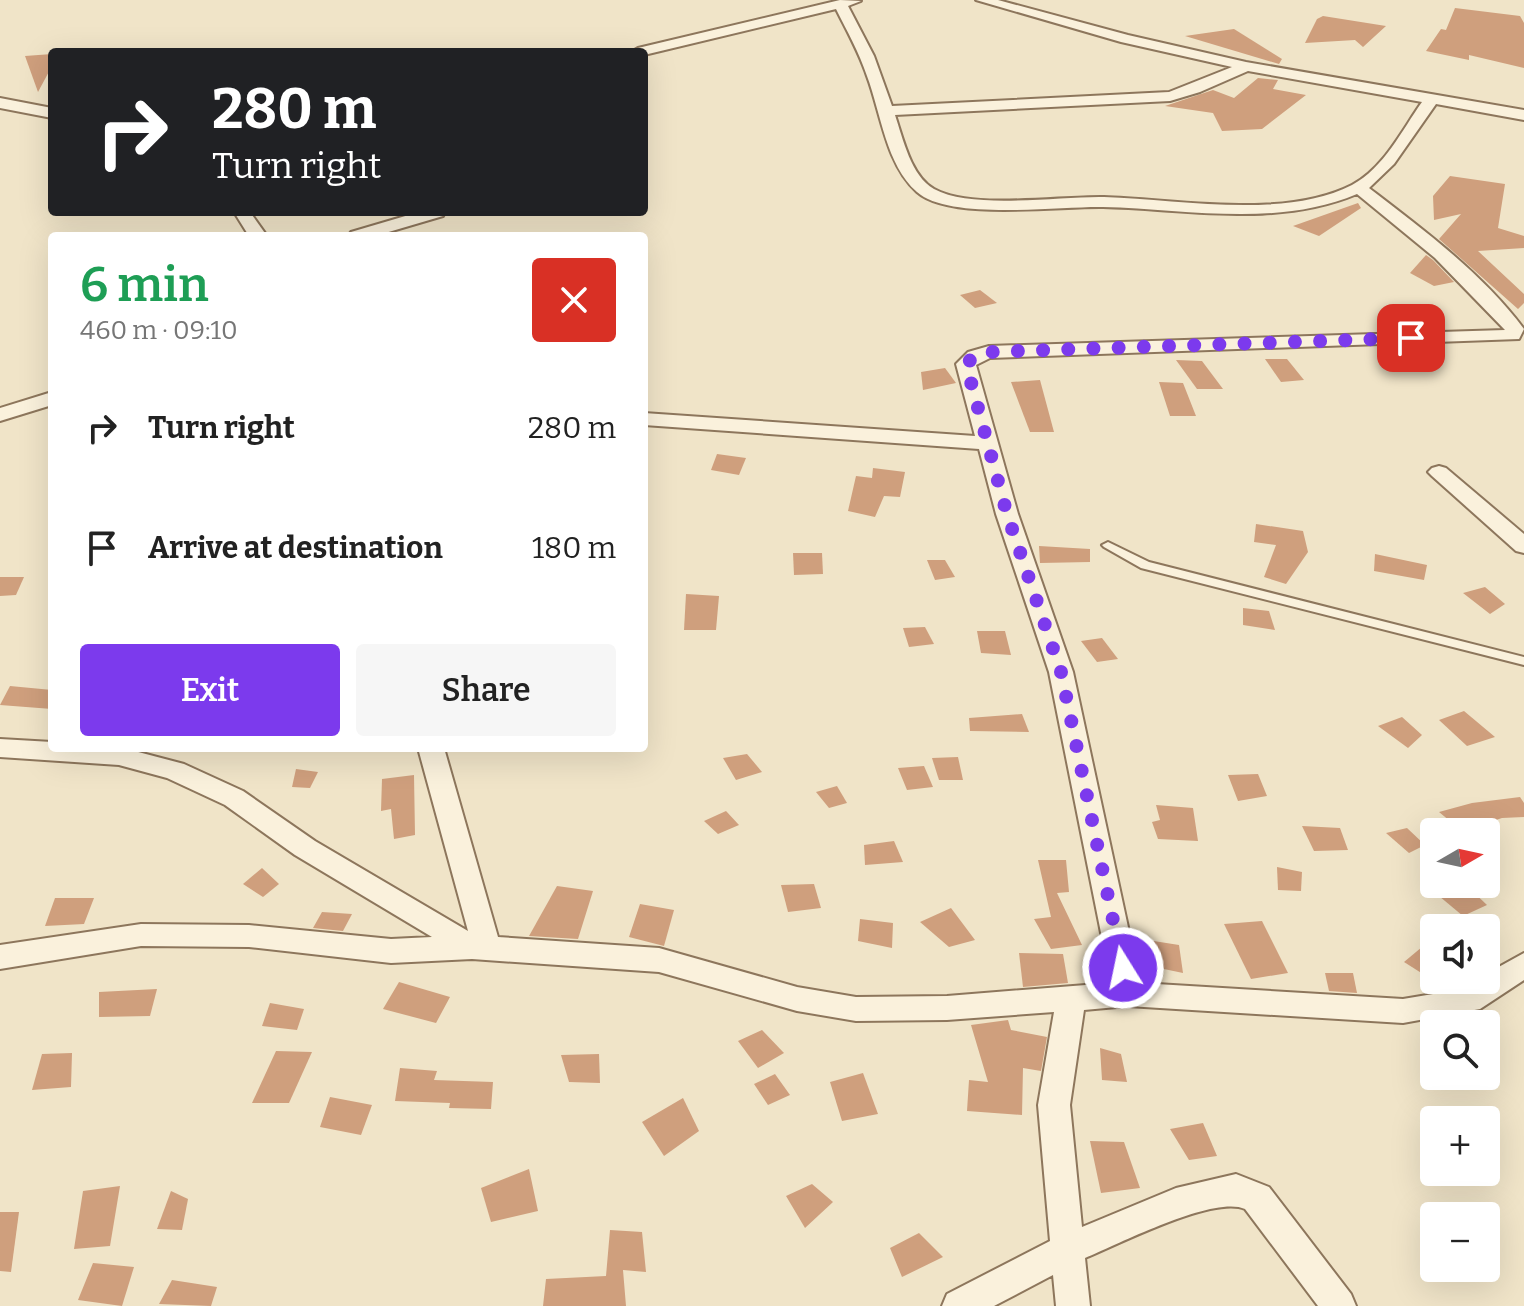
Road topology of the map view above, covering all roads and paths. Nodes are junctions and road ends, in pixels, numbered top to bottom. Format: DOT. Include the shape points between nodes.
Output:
graph roads {
  1 [pos="857,0"];
  2 [pos="983,0"];
  3 [pos="840,4"];
  4 [pos="648,50"];
  5 [pos="1246,66"];
  6 [pos="1431,100"];
  7 [pos="0,103"];
  8 [pos="887,111"];
  9 [pos="48,112"];
  10 [pos="1524,115"];
  11 [pos="1359,188"];
  12 [pos="424,216"];
  13 [pos="370,232"];
  14 [pos="48,399"];
  15 [pos="0,415"];
  16 [pos="648,419"];
  17 [pos="987,443"];
  18 [pos="1439,472"];
  19 [pos="1108,545"];
  20 [pos="1524,546"];
  21 [pos="1524,661"];
  22 [pos="0,748"];
  23 [pos="48,751"];
  24 [pos="60,752"];
  25 [pos="432,752"];
  26 [pos="480,947"];
  27 [pos="0,957"];
  28 [pos="1524,965"];
  29 [pos="1128,994"];
  30 [pos="1071,998"];
  31 [pos="1067,1250"];
  32 [pos="959,1306"];
  33 [pos="1073,1306"];
  34 [pos="1339,1306"];
  1 -- 3 [label="street"];
  2 -- 5 [label="street"];
  3 -- 4 [label="street"];
  3 -- 8 [label="street" via="870,62"];
  5 -- 6 [label="street"];
  5 -- 8 [label="street" via="1170,96"];
  6 -- 10 [label="street"];
  6 -- 11 [label="street"];
  7 -- 9 [label="street"];
  8 -- 11 [label="street" via="914,180 927,193 951,200 1252,209"];
  11 -- 17 [label="street" via="1498,309 1515,330 1512,335 989,352 966,364"];
  12 -- 13 [label="street"];
  14 -- 15 [label="street"];
  16 -- 17 [label="street"];
  17 -- 29 [label="street" via="1061,672"];
  18 -- 20 [label="street"];
  19 -- 21 [label="lane" via="1145,565 1187,577"];
  22 -- 23 [label="street"];
  24 -- 26 [label="street" via="119,756 175,771 234,798 305,848"];
  25 -- 26 [label="street"];
  26 -- 27 [label="street" via="391,951 249,936 141,935"];
  26 -- 30 [label="street" via="659,960 797,999 856,1009"];
  28 -- 29 [label="street" via="1470,1000 1403,1011"];
  29 -- 30 [label="street"];
  30 -- 31 [label="street" via="1054,1105"];
  31 -- 32 [label="street"];
  31 -- 33 [label="street"];
  31 -- 34 [label="street" via="1176,1203 1236,1189 1257,1198"];
}
